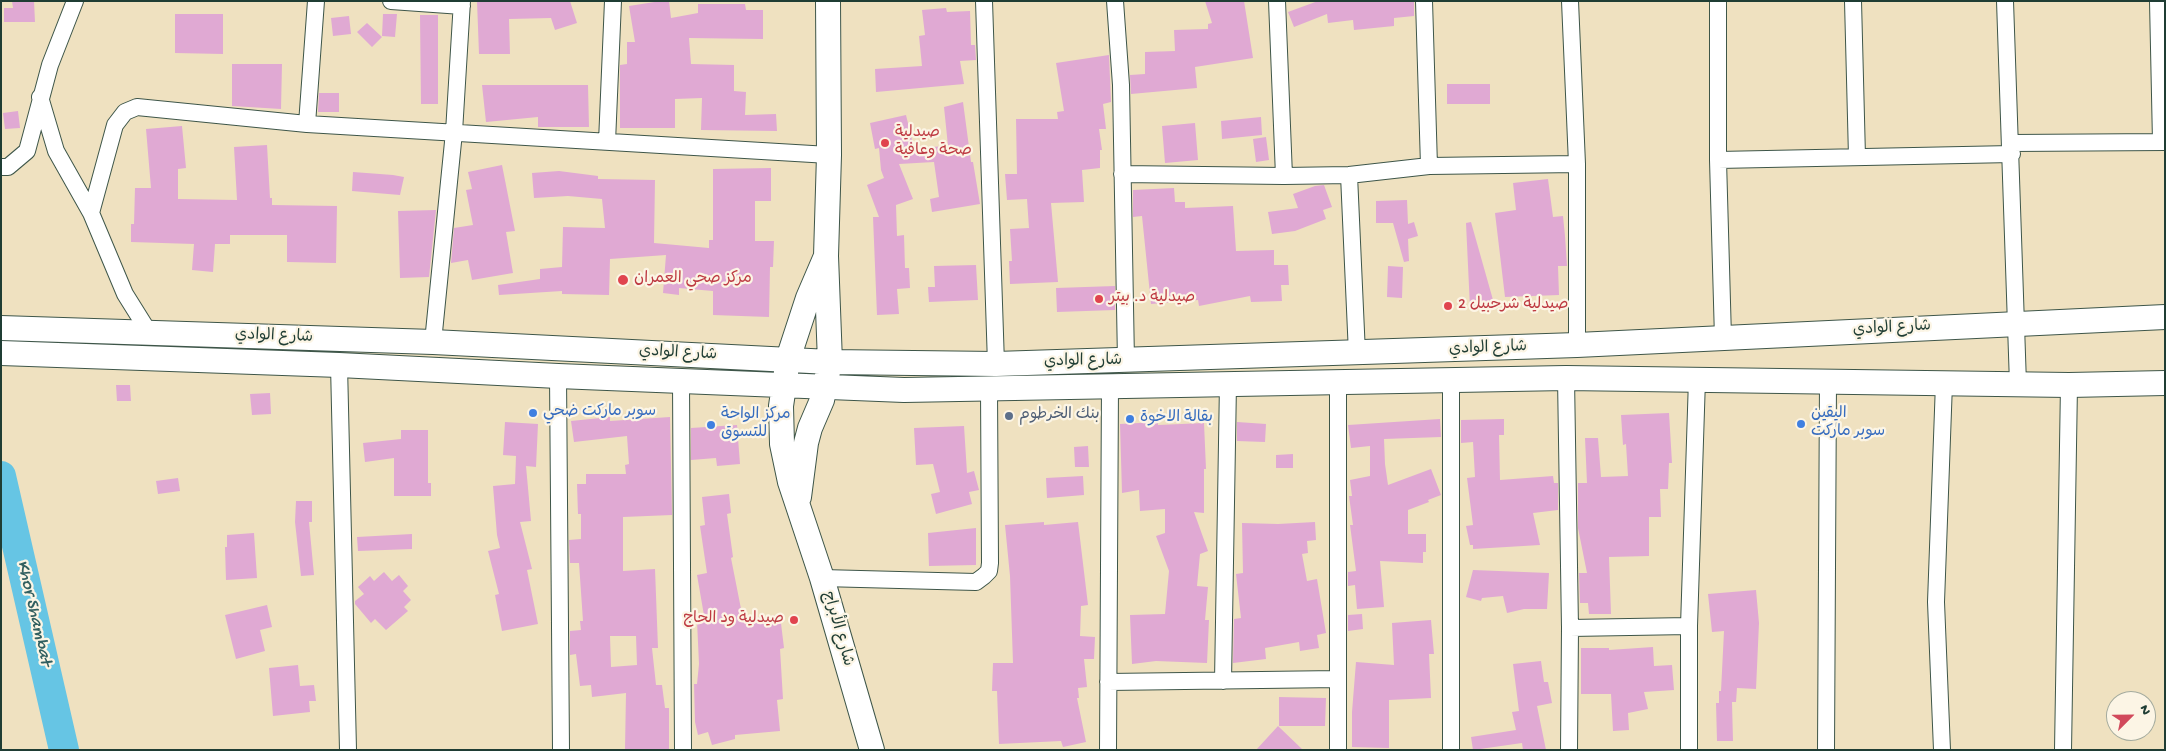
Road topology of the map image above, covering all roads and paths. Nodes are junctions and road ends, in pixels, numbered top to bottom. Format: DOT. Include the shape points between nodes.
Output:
graph roads {
  1 [pos="75,1"];
  2 [pos="316,1"];
  3 [pos="391,1"];
  4 [pos="613,1"];
  5 [pos="828,1"];
  6 [pos="838,1"];
  7 [pos="984,1"];
  8 [pos="1115,1"];
  9 [pos="1277,1"];
  10 [pos="1424,1"];
  11 [pos="1570,1"];
  12 [pos="1718,1"];
  13 [pos="1853,1"];
  14 [pos="2005,1"];
  15 [pos="2158,1"];
  16 [pos="462,4"];
  17 [pos="40,97"];
  18 [pos="307,124"];
  19 [pos="454,132"];
  20 [pos="607,142"];
  21 [pos="2163,142"];
  22 [pos="2012,148"];
  23 [pos="829,155"];
  24 [pos="1857,157"];
  25 [pos="1718,160"];
  26 [pos="1576,164"];
  27 [pos="1429,166"];
  28 [pos="1,167"];
  29 [pos="1122,174"];
  30 [pos="1350,175"];
  31 [pos="1284,176"];
  32 [pos="91,213"];
  33 [pos="826,256"];
  34 [pos="2165,317"];
  35 [pos="2016,323"];
  36 [pos="6,328"];
  37 [pos="150,334"];
  38 [pos="1723,338"];
  39 [pos="433,342"];
  40 [pos="1577,345"];
  41 [pos="8,353"];
  42 [pos="1357,354"];
  43 [pos="788,359"];
  44 [pos="1126,361"];
  45 [pos="830,362"];
  46 [pos="996,364"];
  47 [pos="339,365"];
  48 [pos="558,376"];
  49 [pos="1566,378"];
  50 [pos="1451,379"];
  51 [pos="1697,379"];
  52 [pos="681,381"];
  53 [pos="1338,381"];
  54 [pos="1828,381"];
  55 [pos="1228,383"];
  56 [pos="1944,383"];
  57 [pos="2165,383"];
  58 [pos="2018,384"];
  59 [pos="784,385"];
  60 [pos="1110,385"];
  61 [pos="2069,385"];
  62 [pos="826,387"];
  63 [pos="989,389"];
  64 [pos="798,509"];
  65 [pos="822,578"];
  66 [pos="1689,626"];
  67 [pos="1570,628"];
  68 [pos="1338,679"];
  69 [pos="1223,681"];
  70 [pos="1108,682"];
  71 [pos="348,750"];
  72 [pos="561,750"];
  73 [pos="683,750"];
  74 [pos="872,750"];
  75 [pos="1108,750"];
  76 [pos="1338,750"];
  77 [pos="1451,750"];
  78 [pos="1569,750"];
  79 [pos="1689,750"];
  80 [pos="1826,750"];
  81 [pos="1942,750"];
  82 [pos="2063,750"];
  1 -- 17 [label="street"];
  2 -- 18 [label="street"];
  3 -- 16 [label="street"];
  4 -- 20 [label="street"];
  5 -- 6 [label="street"];
  5 -- 23 [label="main road"];
  7 -- 46 [label="street"];
  8 -- 29 [label="street" via="1121,85"];
  9 -- 31 [label="street"];
  10 -- 27 [label="street"];
  11 -- 26 [label="street"];
  12 -- 25 [label="street"];
  13 -- 24 [label="street"];
  14 -- 22 [label="street"];
  15 -- 21 [label="street"];
  16 -- 19 [label="street"];
  17 -- 28 [label="street" via="27,151 8,167"];
  17 -- 32 [label="street" via="56,151"];
  18 -- 19 [label="street"];
  18 -- 32 [label="street" via="137,107 125,112 115,125"];
  19 -- 20 [label="street"];
  19 -- 39 [label="street"];
  20 -- 23 [label="street"];
  21 -- 22 [label="street"];
  22 -- 24 [label="street"];
  22 -- 35 [label="street"];
  23 -- 33 [label="main road"];
  24 -- 25 [label="street"];
  25 -- 38 [label="street"];
  26 -- 27 [label="street"];
  26 -- 40 [label="street"];
  27 -- 30 [label="street"];
  29 -- 31 [label="street"];
  29 -- 44 [label="street"];
  30 -- 31 [label="street"];
  30 -- 42 [label="street"];
  32 -- 37 [label="street" via="125,294"];
  33 -- 43 [label="main road, شارع الأبراج"];
  33 -- 45 [label="main road"];
  34 -- 35 [label="main road, شارع الوادي"];
  35 -- 38 [label="main road, شارع الوادي"];
  35 -- 58 [label="street"];
  36 -- 37 [label="main road, شارع الوادي"];
  37 -- 39 [label="main road, شارع الوادي"];
  38 -- 40 [label="main road, شارع الوادي"];
  39 -- 43 [label="main road, شارع الوادي"];
  40 -- 42 [label="main road, شارع الوادي"];
  41 -- 47 [label="main road, شارع الوادي"];
  42 -- 44 [label="main road, شارع الوادي"];
  43 -- 45 [label="main road, شارع الوادي"];
  43 -- 59 [label="main road, شارع الأبراج"];
  44 -- 46 [label="main road, شارع الوادي"];
  45 -- 46 [label="main road, شارع الوادي"];
  45 -- 62 [label="main road"];
  47 -- 48 [label="main road, شارع الوادي"];
  47 -- 71 [label="street"];
  48 -- 52 [label="main road, شارع الوادي"];
  48 -- 72 [label="street"];
  49 -- 50 [label="main road, شارع الوادي"];
  49 -- 51 [label="main road, شارع الوادي"];
  49 -- 67 [label="street"];
  50 -- 53 [label="main road, شارع الوادي"];
  50 -- 77 [label="street"];
  51 -- 54 [label="main road, شارع الوادي"];
  51 -- 66 [label="street"];
  52 -- 59 [label="main road, شارع الوادي"];
  52 -- 73 [label="street"];
  53 -- 55 [label="main road, شارع الوادي"];
  53 -- 68 [label="street"];
  54 -- 56 [label="main road, شارع الوادي"];
  54 -- 80 [label="street"];
  55 -- 60 [label="main road, شارع الوادي"];
  55 -- 69 [label="street"];
  56 -- 58 [label="main road, شارع الوادي"];
  56 -- 81 [label="street" via="1936,602"];
  57 -- 61 [label="main road, شارع الوادي"];
  58 -- 61 [label="main road, شارع الوادي"];
  59 -- 62 [label="main road, شارع الوادي"];
  59 -- 64 [label="main road, شارع الأبراج" via="782,444"];
  60 -- 63 [label="main road, شارع الوادي"];
  60 -- 70 [label="street"];
  61 -- 82 [label="street"];
  62 -- 63 [label="main road, شارع الوادي"];
  62 -- 64 [label="main road" via="806,443"];
  63 -- 65 [label="street" via="990,563 984,576 976,582"];
  64 -- 65 [label="main road, شارع الأبراج"];
  65 -- 74 [label="main road, شارع الأبراج"];
  66 -- 67 [label="street"];
  66 -- 79 [label="street"];
  67 -- 78 [label="street"];
  68 -- 69 [label="street"];
  68 -- 76 [label="street"];
  69 -- 70 [label="street"];
  70 -- 75 [label="street"];
}
